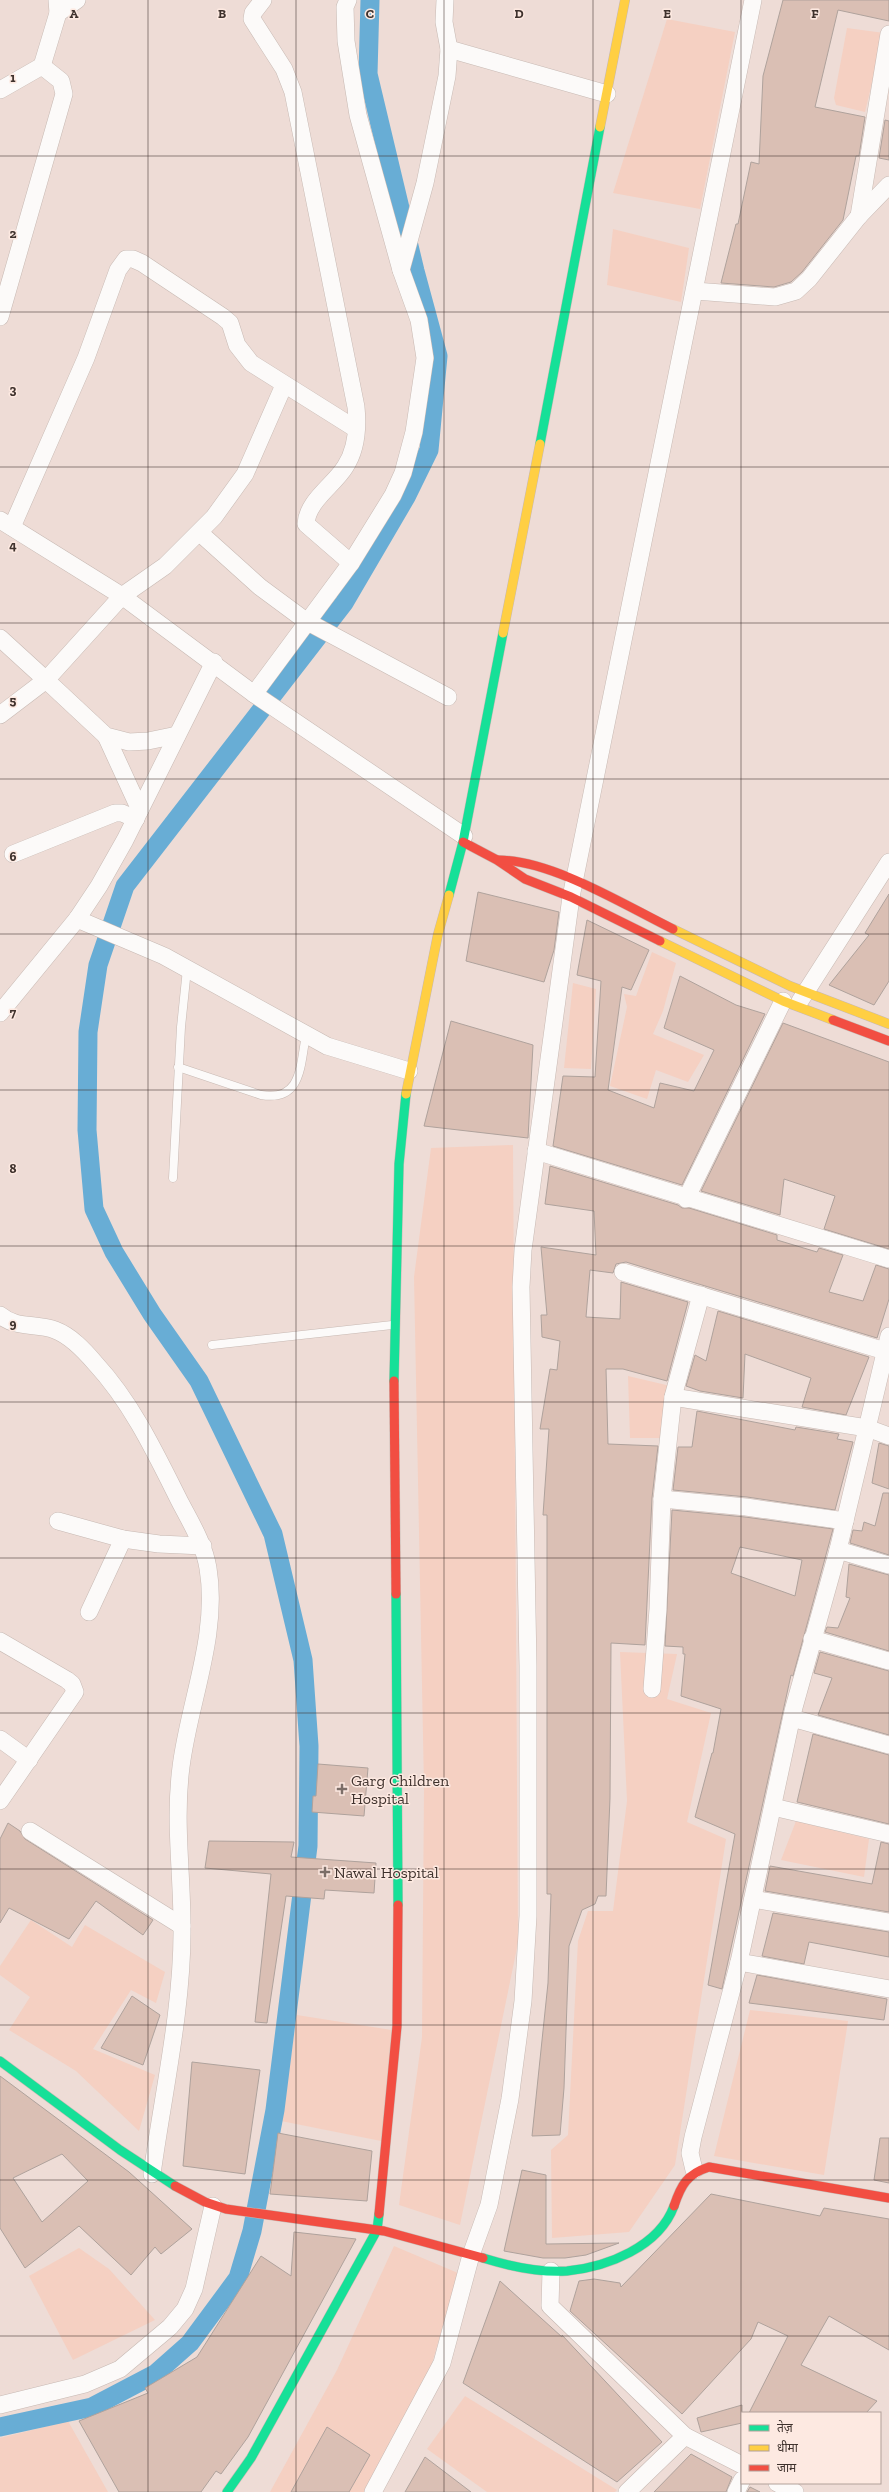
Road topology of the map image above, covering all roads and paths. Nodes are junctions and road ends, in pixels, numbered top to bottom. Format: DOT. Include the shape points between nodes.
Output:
graph roads {
  1 [pos="77,0"];
  2 [pos="263,0"];
  3 [pos="445,0"];
  4 [pos="625,0"];
  5 [pos="753,0"];
  6 [pos="344,2"];
  7 [pos="57,6"];
  8 [pos="889,34"];
  9 [pos="449,49"];
  10 [pos="887,53"];
  11 [pos="42,66"];
  12 [pos="1,88"];
  13 [pos="607,94"];
  14 [pos="889,185"];
  15 [pos="859,216"];
  16 [pos="401,270"];
  17 [pos="695,291"];
  18 [pos="0,317"];
  19 [pos="284,385"];
  20 [pos="356,429"];
  21 [pos="6,523"];
  22 [pos="200,533"];
  23 [pos="351,563"];
  24 [pos="122,596"];
  25 [pos="306,621"];
  26 [pos="0,638"];
  27 [pos="214,662"];
  28 [pos="46,680"];
  29 [pos="254,694"];
  30 [pos="448,697"];
  31 [pos="0,715"];
  32 [pos="178,735"];
  33 [pos="106,736"];
  34 [pos="138,814"];
  35 [pos="464,839"];
  36 [pos="13,854"];
  37 [pos="497,860"];
  38 [pos="889,862"];
  39 [pos="576,881"];
  40 [pos="571,897"];
  41 [pos="77,919"];
  42 [pos="187,969"];
  43 [pos="795,1000"];
  44 [pos="0,1013"];
  45 [pos="889,1024"];
  46 [pos="306,1035"];
  47 [pos="889,1041"];
  48 [pos="178,1067"];
  49 [pos="409,1071"];
  50 [pos="536,1151"];
  51 [pos="173,1178"];
  52 [pos="686,1199"];
  53 [pos="889,1259"];
  54 [pos="623,1272"];
  55 [pos="701,1295"];
  56 [pos="0,1315"];
  57 [pos="394,1325"];
  58 [pos="887,1343"];
  59 [pos="212,1345"];
  60 [pos="673,1397"];
  61 [pos="867,1428"];
  62 [pos="889,1436"];
  63 [pos="662,1499"];
  64 [pos="58,1521"];
  65 [pos="845,1521"];
  66 [pos="123,1539"];
  67 [pos="203,1546"];
  68 [pos="838,1550"];
  69 [pos="889,1565"];
  70 [pos="89,1612"];
  71 [pos="812,1640"];
  72 [pos="0,1641"];
  73 [pos="889,1661"];
  74 [pos="652,1689"];
  75 [pos="792,1718"];
  76 [pos="0,1739"];
  77 [pos="889,1745"];
  78 [pos="28,1760"];
  79 [pos="0,1800"];
  80 [pos="773,1807"];
  81 [pos="30,1831"];
  82 [pos="889,1834"];
  83 [pos="753,1899"];
  84 [pos="889,1922"];
  85 [pos="182,1926"];
  86 [pos="739,1962"];
  87 [pos="889,1989"];
  88 [pos="0,2061"];
  89 [pos="694,2170"];
  90 [pos="152,2174"];
  91 [pos="889,2198"];
  92 [pos="212,2206"];
  93 [pos="377,2230"];
  94 [pos="471,2255"];
  95 [pos="551,2271"];
  96 [pos="0,2405"];
  97 [pos="685,2436"];
  98 [pos="741,2464"];
  99 [pos="741,2482"];
  100 [pos="779,2484"];
  101 [pos="227,2492"];
  102 [pos="374,2492"];
  103 [pos="627,2492"];
  104 [pos="736,2492"];
  105 [pos="795,2492"];
  1 -- 7 [label="street"];
  2 -- 20 [label="street" via="253,13 252,19 284,69 293,92 354,390"];
  3 -- 9 [label="street" via="444,22"];
  4 -- 13 [label="street"];
  5 -- 17 [label="street"];
  6 -- 16 [label="street" via="346,42 358,115"];
  7 -- 11 [label="street"];
  8 -- 10 [label="street"];
  9 -- 13 [label="street"];
  9 -- 16 [label="street" via="440,112 425,183"];
  10 -- 15 [label="street"];
  11 -- 12 [label="street" via="23,79"];
  11 -- 18 [label="street" via="61,81 64,94"];
  13 -- 35 [label="street"];
  14 -- 15 [label="street"];
  15 -- 17 [label="street" via="810,279 796,291 775,297"];
  16 -- 23 [label="street" via="424,342 425,358 414,432 403,473 393,495"];
  17 -- 39 [label="street"];
  19 -- 20 [label="street"];
  19 -- 21 [label="street" via="251,363 235,340 230,323 223,317 142,264 133,259 126,259 118,270 86,358"];
  19 -- 22 [label="street" via="246,474"];
  20 -- 23 [label="street" via="352,454 345,467 312,507 306,524"];
  21 -- 24 [label="street"];
  22 -- 24 [label="street" via="165,566"];
  22 -- 25 [label="street" via="260,587"];
  23 -- 25 [label="street"];
  24 -- 27 [label="street"];
  24 -- 28 [label="street"];
  25 -- 29 [label="street"];
  25 -- 30 [label="street"];
  26 -- 28 [label="street"];
  27 -- 29 [label="street"];
  27 -- 32 [label="street"];
  28 -- 31 [label="street"];
  28 -- 33 [label="street"];
  29 -- 35 [label="street"];
  32 -- 33 [label="street" via="129,742"];
  32 -- 34 [label="street"];
  33 -- 34 [label="street"];
  34 -- 36 [label="street" via="115,814"];
  34 -- 41 [label="street" via="100,886"];
  35 -- 37 [label="street"];
  35 -- 49 [label="street" via="436,941"];
  37 -- 39 [label="street" via="514,860 530,864"];
  37 -- 40 [label="street" via="525,879"];
  38 -- 43 [label="street"];
  39 -- 40 [label="street"];
  39 -- 43 [label="street"];
  40 -- 43 [label="street"];
  40 -- 50 [label="street"];
  41 -- 42 [label="street" via="164,956"];
  41 -- 44 [label="street"];
  42 -- 46 [label="street"];
  42 -- 48 [label="lane"];
  43 -- 45 [label="street"];
  43 -- 47 [label="street"];
  43 -- 52 [label="street"];
  46 -- 48 [label="lane" via="292,1090 274,1097"];
  46 -- 49 [label="street" via="327,1046"];
  48 -- 51 [label="lane"];
  49 -- 57 [label="street" via="400,1151"];
  50 -- 52 [label="street"];
  50 -- 94 [label="street" via="523,1250 521,1287 528,1666 528,1916 523,1993 510,2099 489,2205"];
  52 -- 53 [label="street"];
  54 -- 55 [label="street"];
  55 -- 58 [label="street"];
  55 -- 60 [label="street"];
  56 -- 67 [label="street" via="21,1325 58,1331 69,1337 96,1364 145,1432"];
  57 -- 59 [label="lane"];
  57 -- 93 [label="street" via="397,2026"];
  58 -- 61 [label="street"];
  60 -- 61 [label="street"];
  60 -- 63 [label="street"];
  61 -- 62 [label="street"];
  61 -- 65 [label="street"];
  63 -- 65 [label="street" via="746,1507"];
  63 -- 74 [label="street"];
  64 -- 66 [label="street"];
  65 -- 68 [label="street"];
  66 -- 67 [label="street"];
  66 -- 70 [label="street"];
  67 -- 85 [label="street" via="210,1586 209,1626 181,1767 176,1826"];
  68 -- 69 [label="street"];
  68 -- 71 [label="street"];
  71 -- 73 [label="street"];
  71 -- 75 [label="street"];
  72 -- 78 [label="street" via="67,1680 74,1688 73,1696"];
  75 -- 77 [label="street"];
  75 -- 80 [label="street"];
  76 -- 78 [label="street"];
  78 -- 79 [label="street"];
  80 -- 82 [label="street"];
  80 -- 83 [label="street"];
  81 -- 85 [label="street"];
  83 -- 84 [label="street"];
  83 -- 86 [label="street"];
  85 -- 90 [label="street" via="178,1992"];
  86 -- 87 [label="street"];
  86 -- 89 [label="street" via="692,2137 690,2153"];
  88 -- 90 [label="street"];
  89 -- 91 [label="street" via="709,2167"];
  89 -- 95 [label="street" via="685,2177 661,2229 635,2249 589,2267 571,2271"];
  90 -- 92 [label="street"];
  92 -- 93 [label="street" via="251,2214"];
  92 -- 96 [label="street" via="194,2289 185,2309 170,2327 120,2369 85,2384"];
  93 -- 94 [label="street"];
  93 -- 101 [label="street" via="251,2458"];
  94 -- 95 [label="street"];
  94 -- 102 [label="street" via="442,2363"];
  95 -- 97 [label="street" via="550,2306"];
  97 -- 98 [label="street"];
  97 -- 103 [label="street"];
  99 -- 104 [label="street"];
  100 -- 105 [label="street"];
}
